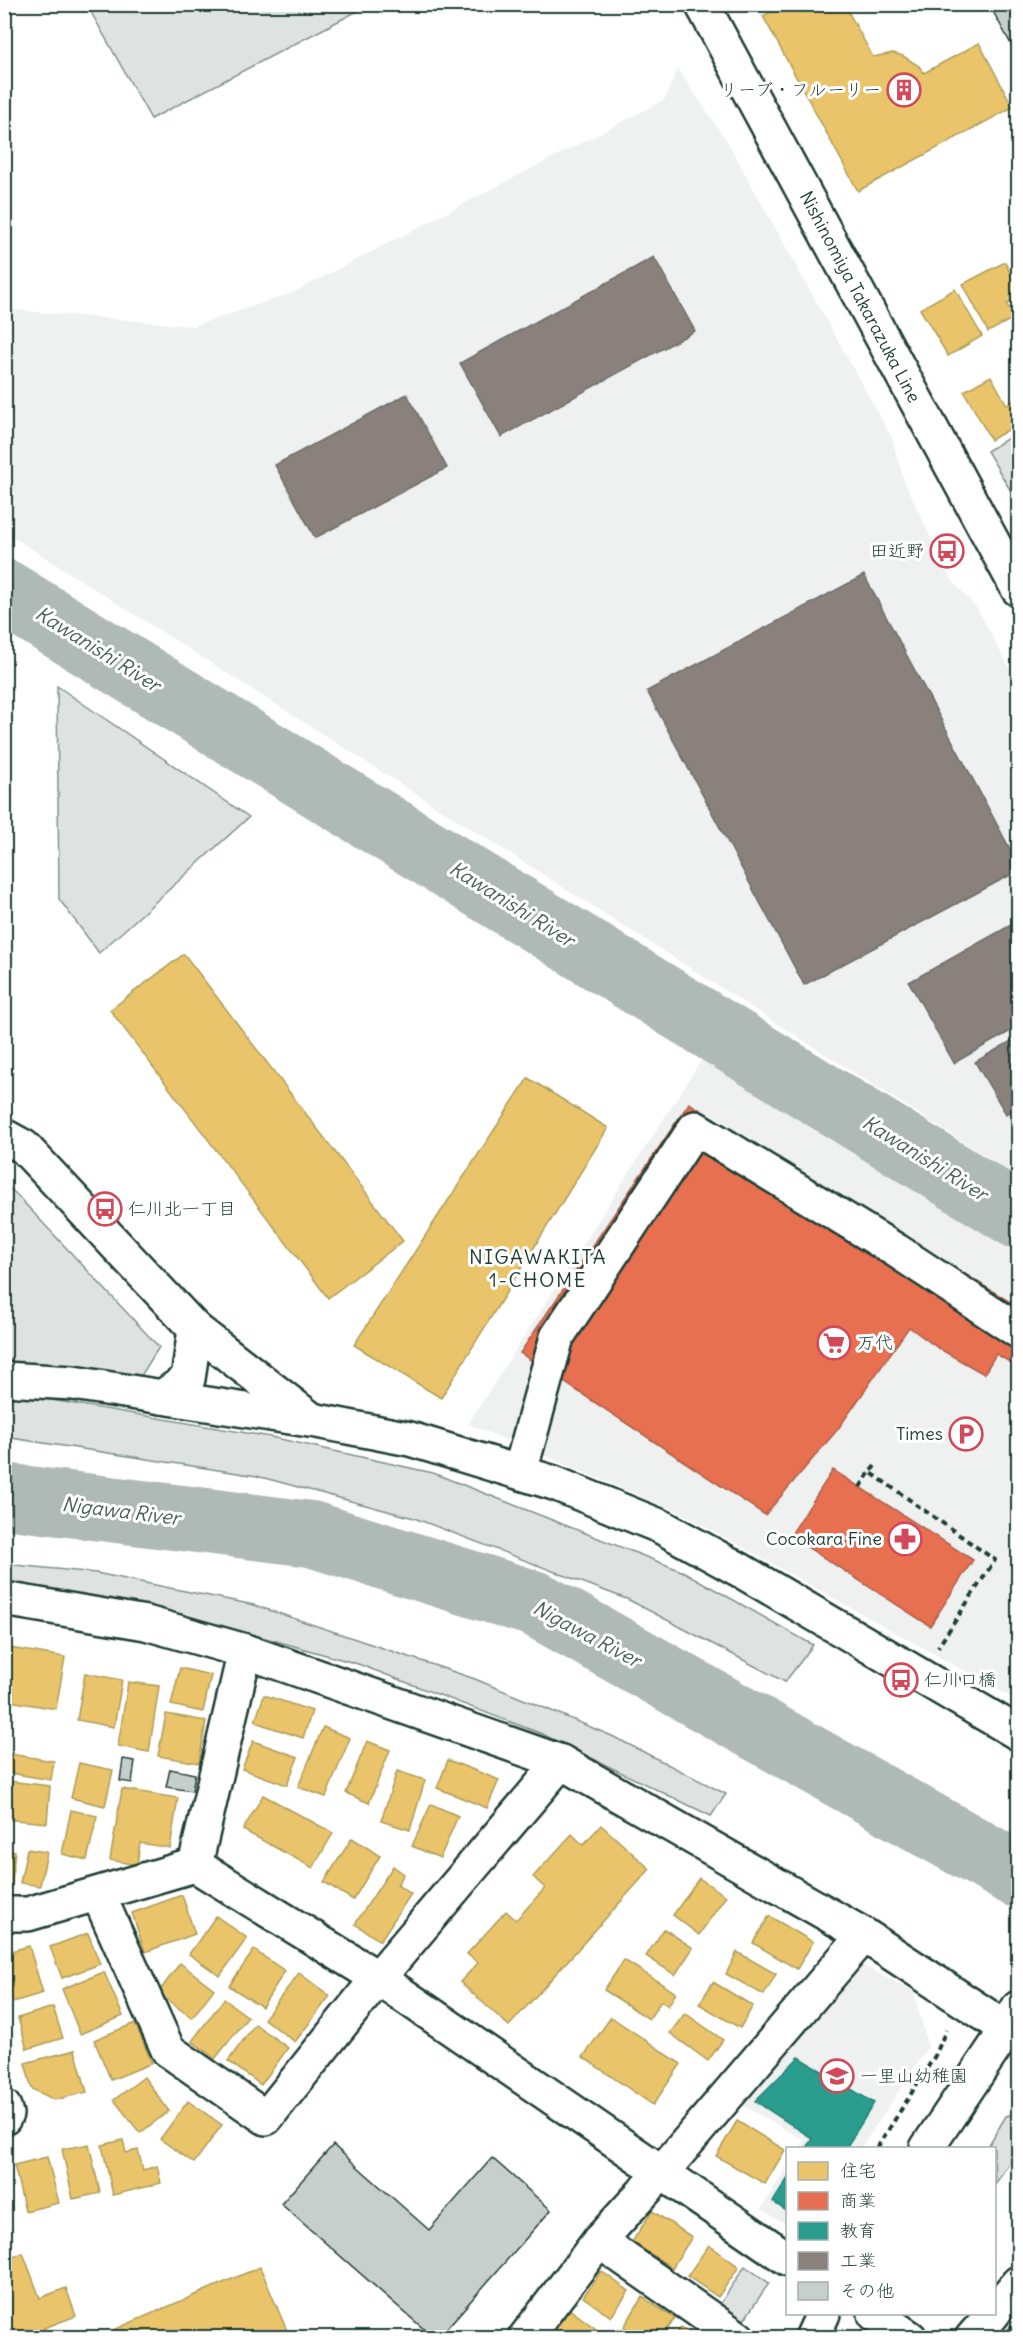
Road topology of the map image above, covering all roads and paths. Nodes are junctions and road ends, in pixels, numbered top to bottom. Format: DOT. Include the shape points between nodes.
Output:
graph roads {
  1 [pos="702,4"];
  2 [pos="1018,589"];
  3 [pos="4,1136"];
  4 [pos="195,1329"];
  5 [pos="1018,1331"];
  6 [pos="4,1379"];
  7 [pos="162,1397"];
  8 [pos="312,1420"];
  9 [pos="875,1466"];
  10 [pos="520,1472"];
  11 [pos="870,1472"];
  12 [pos="861,1487"];
  13 [pos="4,1599"];
  14 [pos="245,1651"];
  15 [pos="920,1676"];
  16 [pos="1018,1733"];
  17 [pos="561,1762"];
  18 [pos="195,1865"];
  19 [pos="98,1894"];
  20 [pos="4,1914"];
  21 [pos="864,1935"];
  22 [pos="378,1978"];
  23 [pos="963,2000"];
  24 [pos="1015,2022"];
  25 [pos="4,2107"];
  26 [pos="4,2118"];
  27 [pos="878,2147"];
  28 [pos="928,2147"];
  29 [pos="660,2173"];
  30 [pos="599,2241"];
  31 [pos="786,2258"];
  32 [pos="1018,2283"];
  33 [pos="996,2310"];
  34 [pos="822,2315"];
  35 [pos="877,2315"];
  36 [pos="991,2315"];
  37 [pos="525,2337"];
  38 [pos="738,2337"];
  39 [pos="812,2337"];
  40 [pos="910,2337"];
  41 [pos="972,2337"];
  1 -- 2 [label="street, Nishinomiya Takarazuka Line"];
  3 -- 4 [label="street" via="24,1148"];
  4 -- 7 [label="street" via="188,1379"];
  4 -- 8 [label="street"];
  5 -- 10 [label="street" via="897,1251 695,1128 557,1337"];
  6 -- 7 [label="street" via="73,1383"];
  7 -- 8 [label="street"];
  8 -- 10 [label="street" via="410,1439"];
  9 -- 11 [label="path"];
  10 -- 15 [label="street" via="662,1527"];
  11 -- 12 [label="path"];
  11 -- 15 [label="path" via="995,1560"];
  13 -- 14 [label="street" via="146,1623"];
  14 -- 17 [label="street"];
  14 -- 18 [label="street"];
  15 -- 16 [label="street"];
  17 -- 21 [label="street"];
  17 -- 22 [label="street"];
  18 -- 19 [label="street"];
  18 -- 22 [label="street"];
  19 -- 20 [label="street" via="28,1914"];
  19 -- 22 [label="street" via="168,2050 266,2118"];
  21 -- 23 [label="street"];
  21 -- 29 [label="street"];
  22 -- 29 [label="street"];
  23 -- 24 [label="street"];
  23 -- 27 [label="path" via="951,2017 936,2054"];
  24 -- 28 [label="street"];
  25 -- 26 [label="street"];
  29 -- 30 [label="street"];
  29 -- 31 [label="street"];
  30 -- 37 [label="street"];
  30 -- 38 [label="street"];
  32 -- 33 [label="street"];
  34 -- 39 [label="street"];
  35 -- 40 [label="street"];
  36 -- 41 [label="street"];
}
